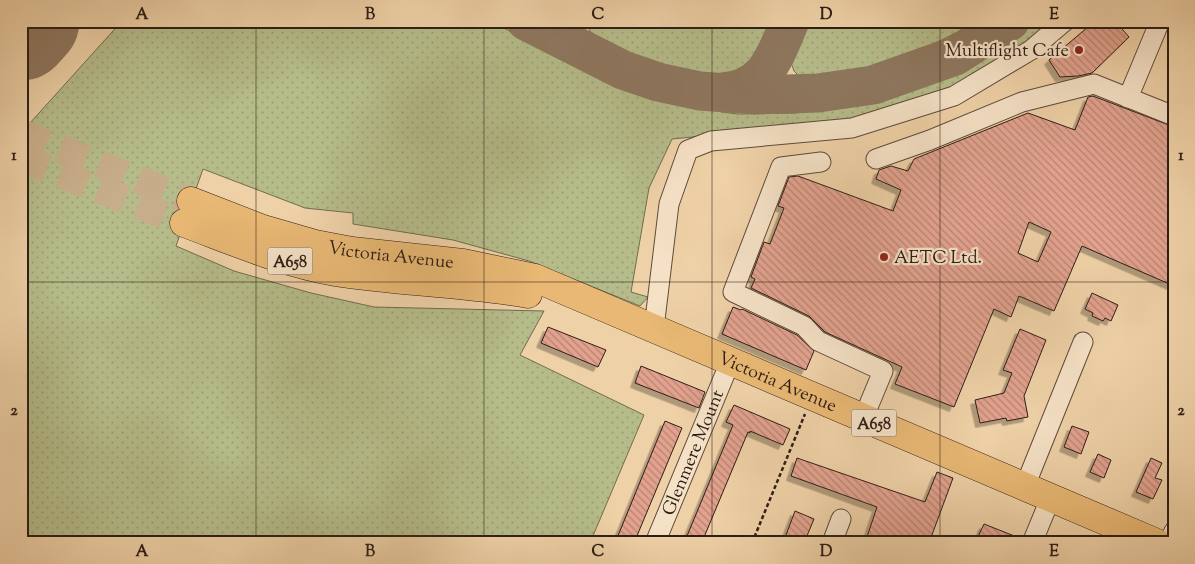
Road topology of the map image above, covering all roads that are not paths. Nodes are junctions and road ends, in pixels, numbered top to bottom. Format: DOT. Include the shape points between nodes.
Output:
graph roads {
  1 [pos="1065,21"];
  2 [pos="1160,21"];
  3 [pos="1128,98"];
  4 [pos="1174,116"];
  5 [pos="876,159"];
  6 [pos="821,162"];
  7 [pos="188,212"];
  8 [pos="654,328"];
  9 [pos="1083,342"];
  10 [pos="730,362"];
  11 [pos="863,419"];
  12 [pos="1025,486"];
  13 [pos="1051,497"];
  14 [pos="841,519"];
  15 [pos="1174,531"];
  16 [pos="655,543"];
  17 [pos="832,543"];
  18 [pos="1032,543"];
  19 [pos="1157,543"];
  20 [pos="1169,543"];
  1 -- 8 [label="street" via="1031,50 954,96 852,128 711,141 688,150 669,204"];
  2 -- 3 [label="street"];
  3 -- 4 [label="street"];
  3 -- 5 [label="street" via="1094,84 1022,102"];
  6 -- 11 [label="street" via="781,167 733,292 804,326 818,341 883,371"];
  7 -- 8 [label="highway, Victoria Avenue / A658" via="315,244 472,265 535,278"];
  8 -- 10 [label="highway, Victoria Avenue / A658"];
  9 -- 12 [label="street"];
  10 -- 11 [label="highway, Victoria Avenue / A658"];
  10 -- 16 [label="street, Glenmere Mount"];
  11 -- 12 [label="highway, Victoria Avenue / A658"];
  12 -- 13 [label="highway, Victoria Avenue / A658"];
  13 -- 18 [label="street"];
  13 -- 19 [label="highway, Victoria Avenue / A658"];
  14 -- 17 [label="street"];
  15 -- 20 [label="street"];
}
